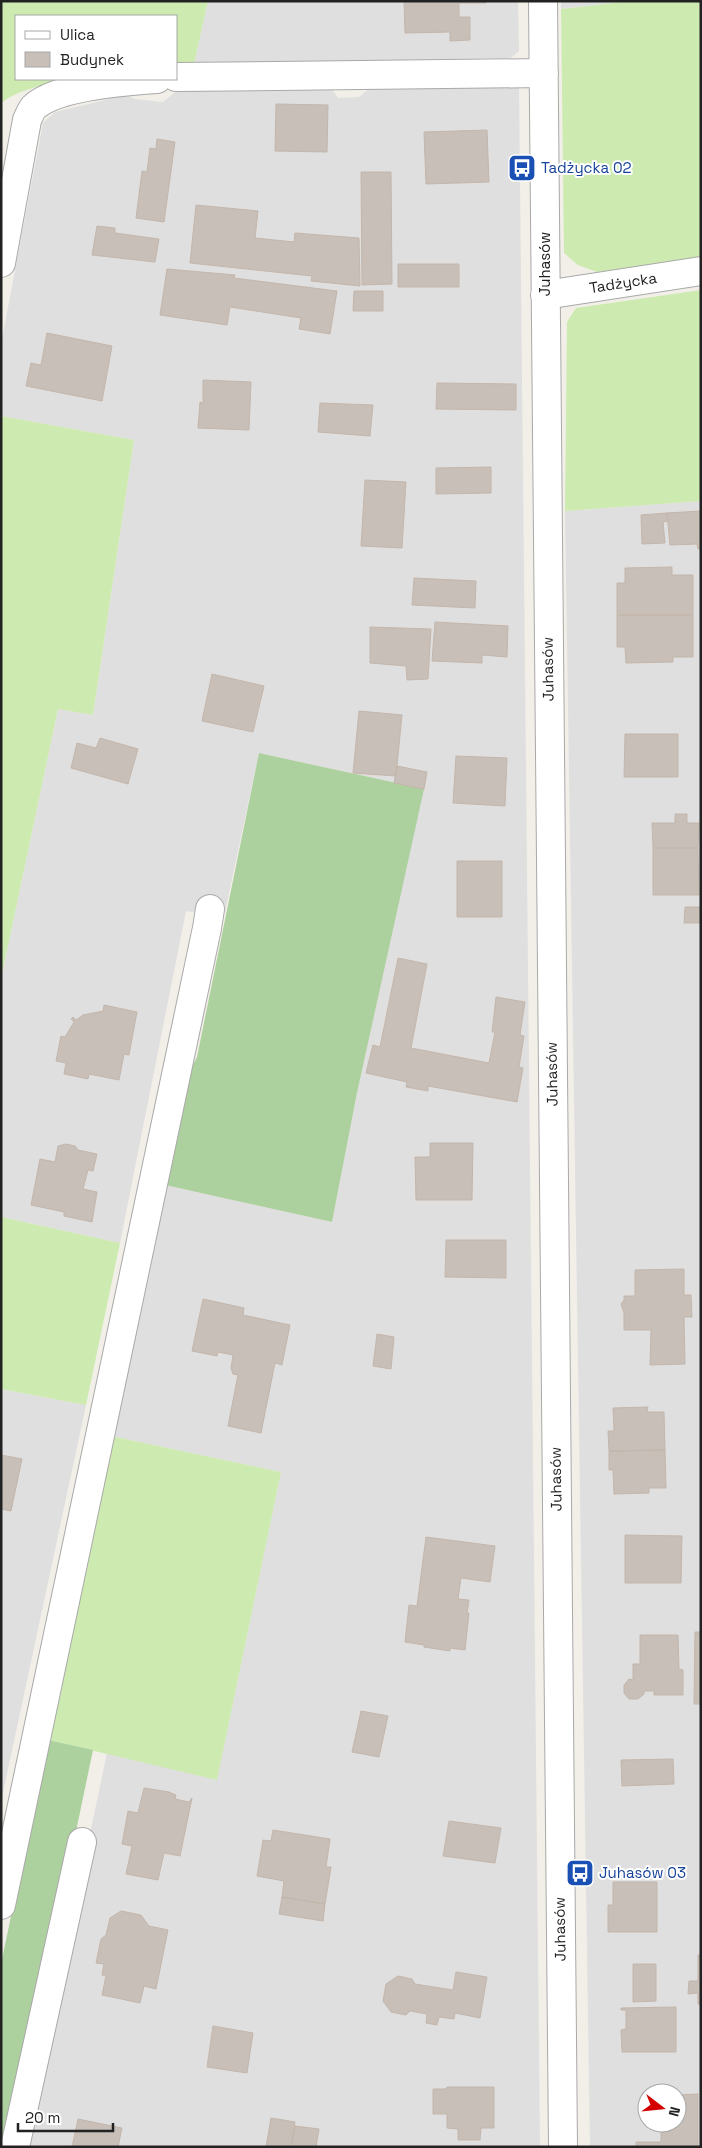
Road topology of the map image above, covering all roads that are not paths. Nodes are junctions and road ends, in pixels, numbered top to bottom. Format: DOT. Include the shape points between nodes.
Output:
graph roads {
  1 [pos="543,1"];
  2 [pos="544,73"];
  3 [pos="178,77"];
  4 [pos="149,80"];
  5 [pos="1,263"];
  6 [pos="701,271"];
  7 [pos="545,295"];
  8 [pos="210,909"];
  9 [pos="82,1842"];
  10 [pos="1,1905"];
  11 [pos="15,2147"];
  12 [pos="563,2147"];
  1 -- 2 [label="street, Juhasów"];
  2 -- 3 [label="street"];
  2 -- 7 [label="street, Juhasów"];
  4 -- 5 [label="street" via="73,90 33,108 26,120"];
  6 -- 7 [label="street, Tadżycka"];
  7 -- 12 [label="street, Juhasów"];
  8 -- 10 [label="street"];
  9 -- 11 [label="street"];
}
